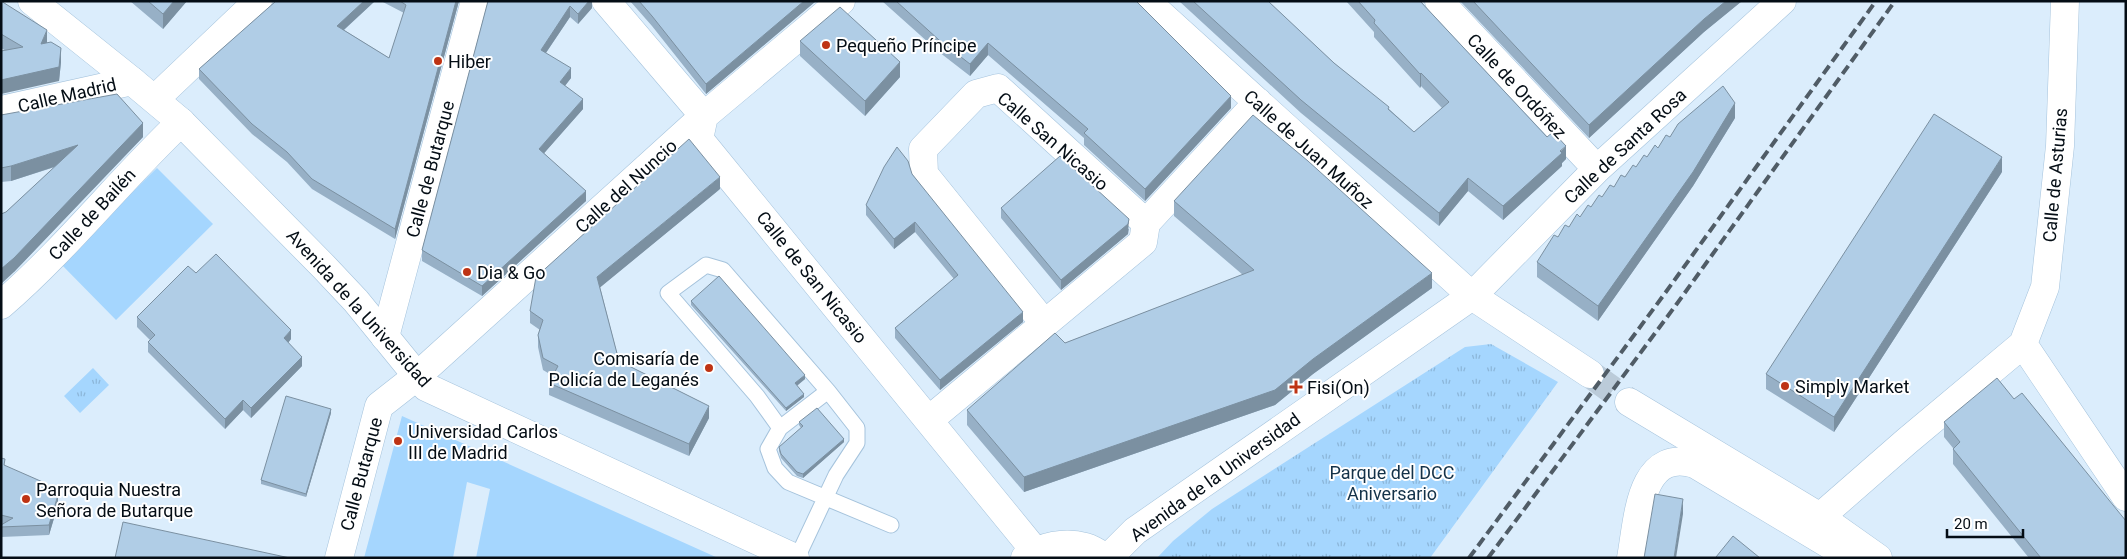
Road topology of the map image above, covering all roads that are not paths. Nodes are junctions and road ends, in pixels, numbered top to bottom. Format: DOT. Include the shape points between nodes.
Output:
graph roads {
  1 [pos="32,1"];
  2 [pos="258,1"];
  3 [pos="475,1"];
  4 [pos="606,1"];
  5 [pos="841,1"];
  6 [pos="1146,1"];
  7 [pos="1439,1"];
  8 [pos="1782,1"];
  9 [pos="2065,1"];
  10 [pos="132,81"];
  11 [pos="155,99"];
  12 [pos="1258,102"];
  13 [pos="1,110"];
  14 [pos="704,116"];
  15 [pos="181,122"];
  16 [pos="1597,169"];
  17 [pos="1146,223"];
  18 [pos="1472,296"];
  19 [pos="1,305"];
  20 [pos="1044,324"];
  21 [pos="386,337"];
  22 [pos="2023,344"];
  23 [pos="1590,374"];
  24 [pos="416,377"];
  25 [pos="828,391"];
  26 [pos="1629,402"];
  27 [pos="929,420"];
  28 [pos="780,428"];
  29 [pos="825,497"];
  30 [pos="2126,497"];
  31 [pos="1820,517"];
  32 [pos="891,525"];
  33 [pos="1030,554"];
  34 [pos="339,558"];
  35 [pos="796,558"];
  36 [pos="1107,558"];
  37 [pos="1631,558"];
  38 [pos="1852,558"];
  39 [pos="1878,558"];
  1 -- 10 [label="street, Avenida de la Universidad"];
  2 -- 11 [label="street"];
  3 -- 21 [label="street, Calle de Butarque"];
  4 -- 14 [label="street"];
  5 -- 14 [label="street, Calle del Nuncio"];
  6 -- 12 [label="street, Calle de Juan Muñoz"];
  7 -- 16 [label="street, Calle de Ordóñez"];
  8 -- 16 [label="street, Calle de Santa Rosa"];
  9 -- 22 [label="street, Calle de Asturias" via="2060,146 2044,287"];
  10 -- 11 [label="street, Avenida de la Universidad"];
  10 -- 13 [label="street, Calle Madrid"];
  11 -- 15 [label="street, Avenida de la Universidad"];
  12 -- 17 [label="street"];
  12 -- 18 [label="street, Calle de Juan Muñoz"];
  14 -- 24 [label="street, Calle del Nuncio"];
  14 -- 27 [label="street, Calle de San Nicasio" via="699,139"];
  15 -- 19 [label="street, Calle de Bailén" via="149,152 32,287"];
  15 -- 21 [label="street, Avenida de la Universidad" via="324,267"];
  16 -- 18 [label="street, Calle de Santa Rosa"];
  17 -- 20 [label="street" via="1143,242"];
  17 -- 20 [label="street, Calle San Nicasio" via="998,88 976,94 923,149 924,174"];
  18 -- 23 [label="street, Calle de Juan Muñoz"];
  18 -- 36 [label="street, Avenida de la Universidad" via="1135,531"];
  20 -- 27 [label="street"];
  21 -- 24 [label="street, Avenida de la Universidad"];
  22 -- 30 [label="street"];
  22 -- 31 [label="street"];
  24 -- 34 [label="street, Calle Butarque" via="379,406"];
  24 -- 35 [label="street, Avenida de la Universidad" via="434,391"];
  25 -- 28 [label="lane"];
  25 -- 28 [label="lane" via="723,270 706,265 668,293 757,396"];
  25 -- 29 [label="lane" via="857,428 857,443"];
  26 -- 31 [label="street"];
  27 -- 33 [label="street, Calle de San Nicasio"];
  28 -- 29 [label="lane" via="768,449 774,468 788,482"];
  29 -- 32 [label="lane"];
  29 -- 35 [label="lane"];
  31 -- 39 [label="street"];
  33 -- 36 [label="street" via="1060,544 1085,547"];
  37 -- 38 [label="street" via="1643,491 1658,470 1682,460 1695,464"];
}
